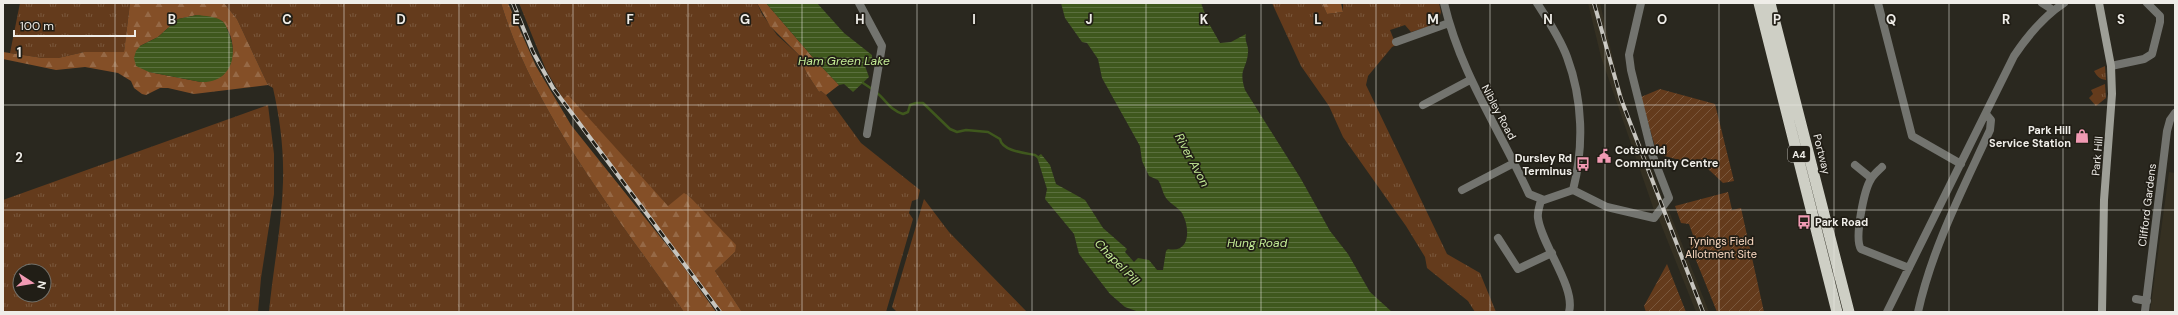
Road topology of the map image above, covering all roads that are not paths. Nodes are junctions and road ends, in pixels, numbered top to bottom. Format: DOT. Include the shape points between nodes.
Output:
graph roads {
  1 [pos="860,3"];
  2 [pos="1444,3"];
  3 [pos="1537,3"];
  4 [pos="1640,3"];
  5 [pos="1759,3"];
  6 [pos="1770,3"];
  7 [pos="1878,3"];
  8 [pos="2042,3"];
  9 [pos="2064,3"];
  10 [pos="2099,3"];
  11 [pos="2147,3"];
  12 [pos="2053,10"];
  13 [pos="1449,23"];
  14 [pos="1396,42"];
  15 [pos="2111,66"];
  16 [pos="1470,80"];
  17 [pos="1423,105"];
  18 [pos="2175,113"];
  19 [pos="1986,114"];
  20 [pos="867,134"];
  21 [pos="1514,163"];
  22 [pos="1961,164"];
  23 [pos="1855,165"];
  24 [pos="1882,167"];
  25 [pos="1871,178"];
  26 [pos="1462,190"];
  27 [pos="1573,190"];
  28 [pos="1541,200"];
  29 [pos="1498,238"];
  30 [pos="1552,253"];
  31 [pos="1909,268"];
  32 [pos="2136,299"];
  33 [pos="2147,301"];
  34 [pos="2146,311"];
  35 [pos="1569,312"];
  36 [pos="1837,312"];
  37 [pos="1849,312"];
  38 [pos="1887,312"];
  39 [pos="1918,312"];
  40 [pos="2102,312"];
  1 -- 20 [label="street" via="882,46 870,102"];
  2 -- 13 [label="street, Nibley Road"];
  3 -- 27 [label="street" via="1567,56 1576,90 1581,140"];
  4 -- 27 [label="street" via="1629,55 1631,70 1652,154 1669,198 1654,218 1607,207"];
  5 -- 36 [label="highway, Portway / A4"];
  6 -- 37 [label="highway, Portway / A4"];
  7 -- 22 [label="street" via="1912,136"];
  8 -- 12 [label="street"];
  9 -- 12 [label="street"];
  10 -- 15 [label="main road, Park Hill"];
  11 -- 15 [label="street" via="2160,16 2152,54"];
  12 -- 19 [label="street" via="2027,36 2014,56"];
  13 -- 14 [label="street"];
  13 -- 16 [label="street, Nibley Road"];
  15 -- 40 [label="main road, Park Hill" via="2112,111 2104,200"];
  16 -- 17 [label="street"];
  16 -- 21 [label="street, Nibley Road"];
  18 -- 33 [label="street, Clifford Gardens" via="2167,131"];
  19 -- 22 [label="street"];
  19 -- 39 [label="street" via="1991,120 1990,130 1938,246 1924,284"];
  21 -- 26 [label="street"];
  21 -- 28 [label="street, Nibley Road" via="1529,194"];
  22 -- 31 [label="street"];
  23 -- 25 [label="street"];
  24 -- 25 [label="street"];
  25 -- 31 [label="street" via="1863,204 1860,247"];
  27 -- 28 [label="street"];
  28 -- 30 [label="street" via="1538,220"];
  29 -- 30 [label="street" via="1518,269"];
  30 -- 35 [label="street" via="1563,279 1570,304"];
  31 -- 38 [label="street"];
  32 -- 33 [label="street"];
  33 -- 34 [label="street, Clifford Gardens"];
}
